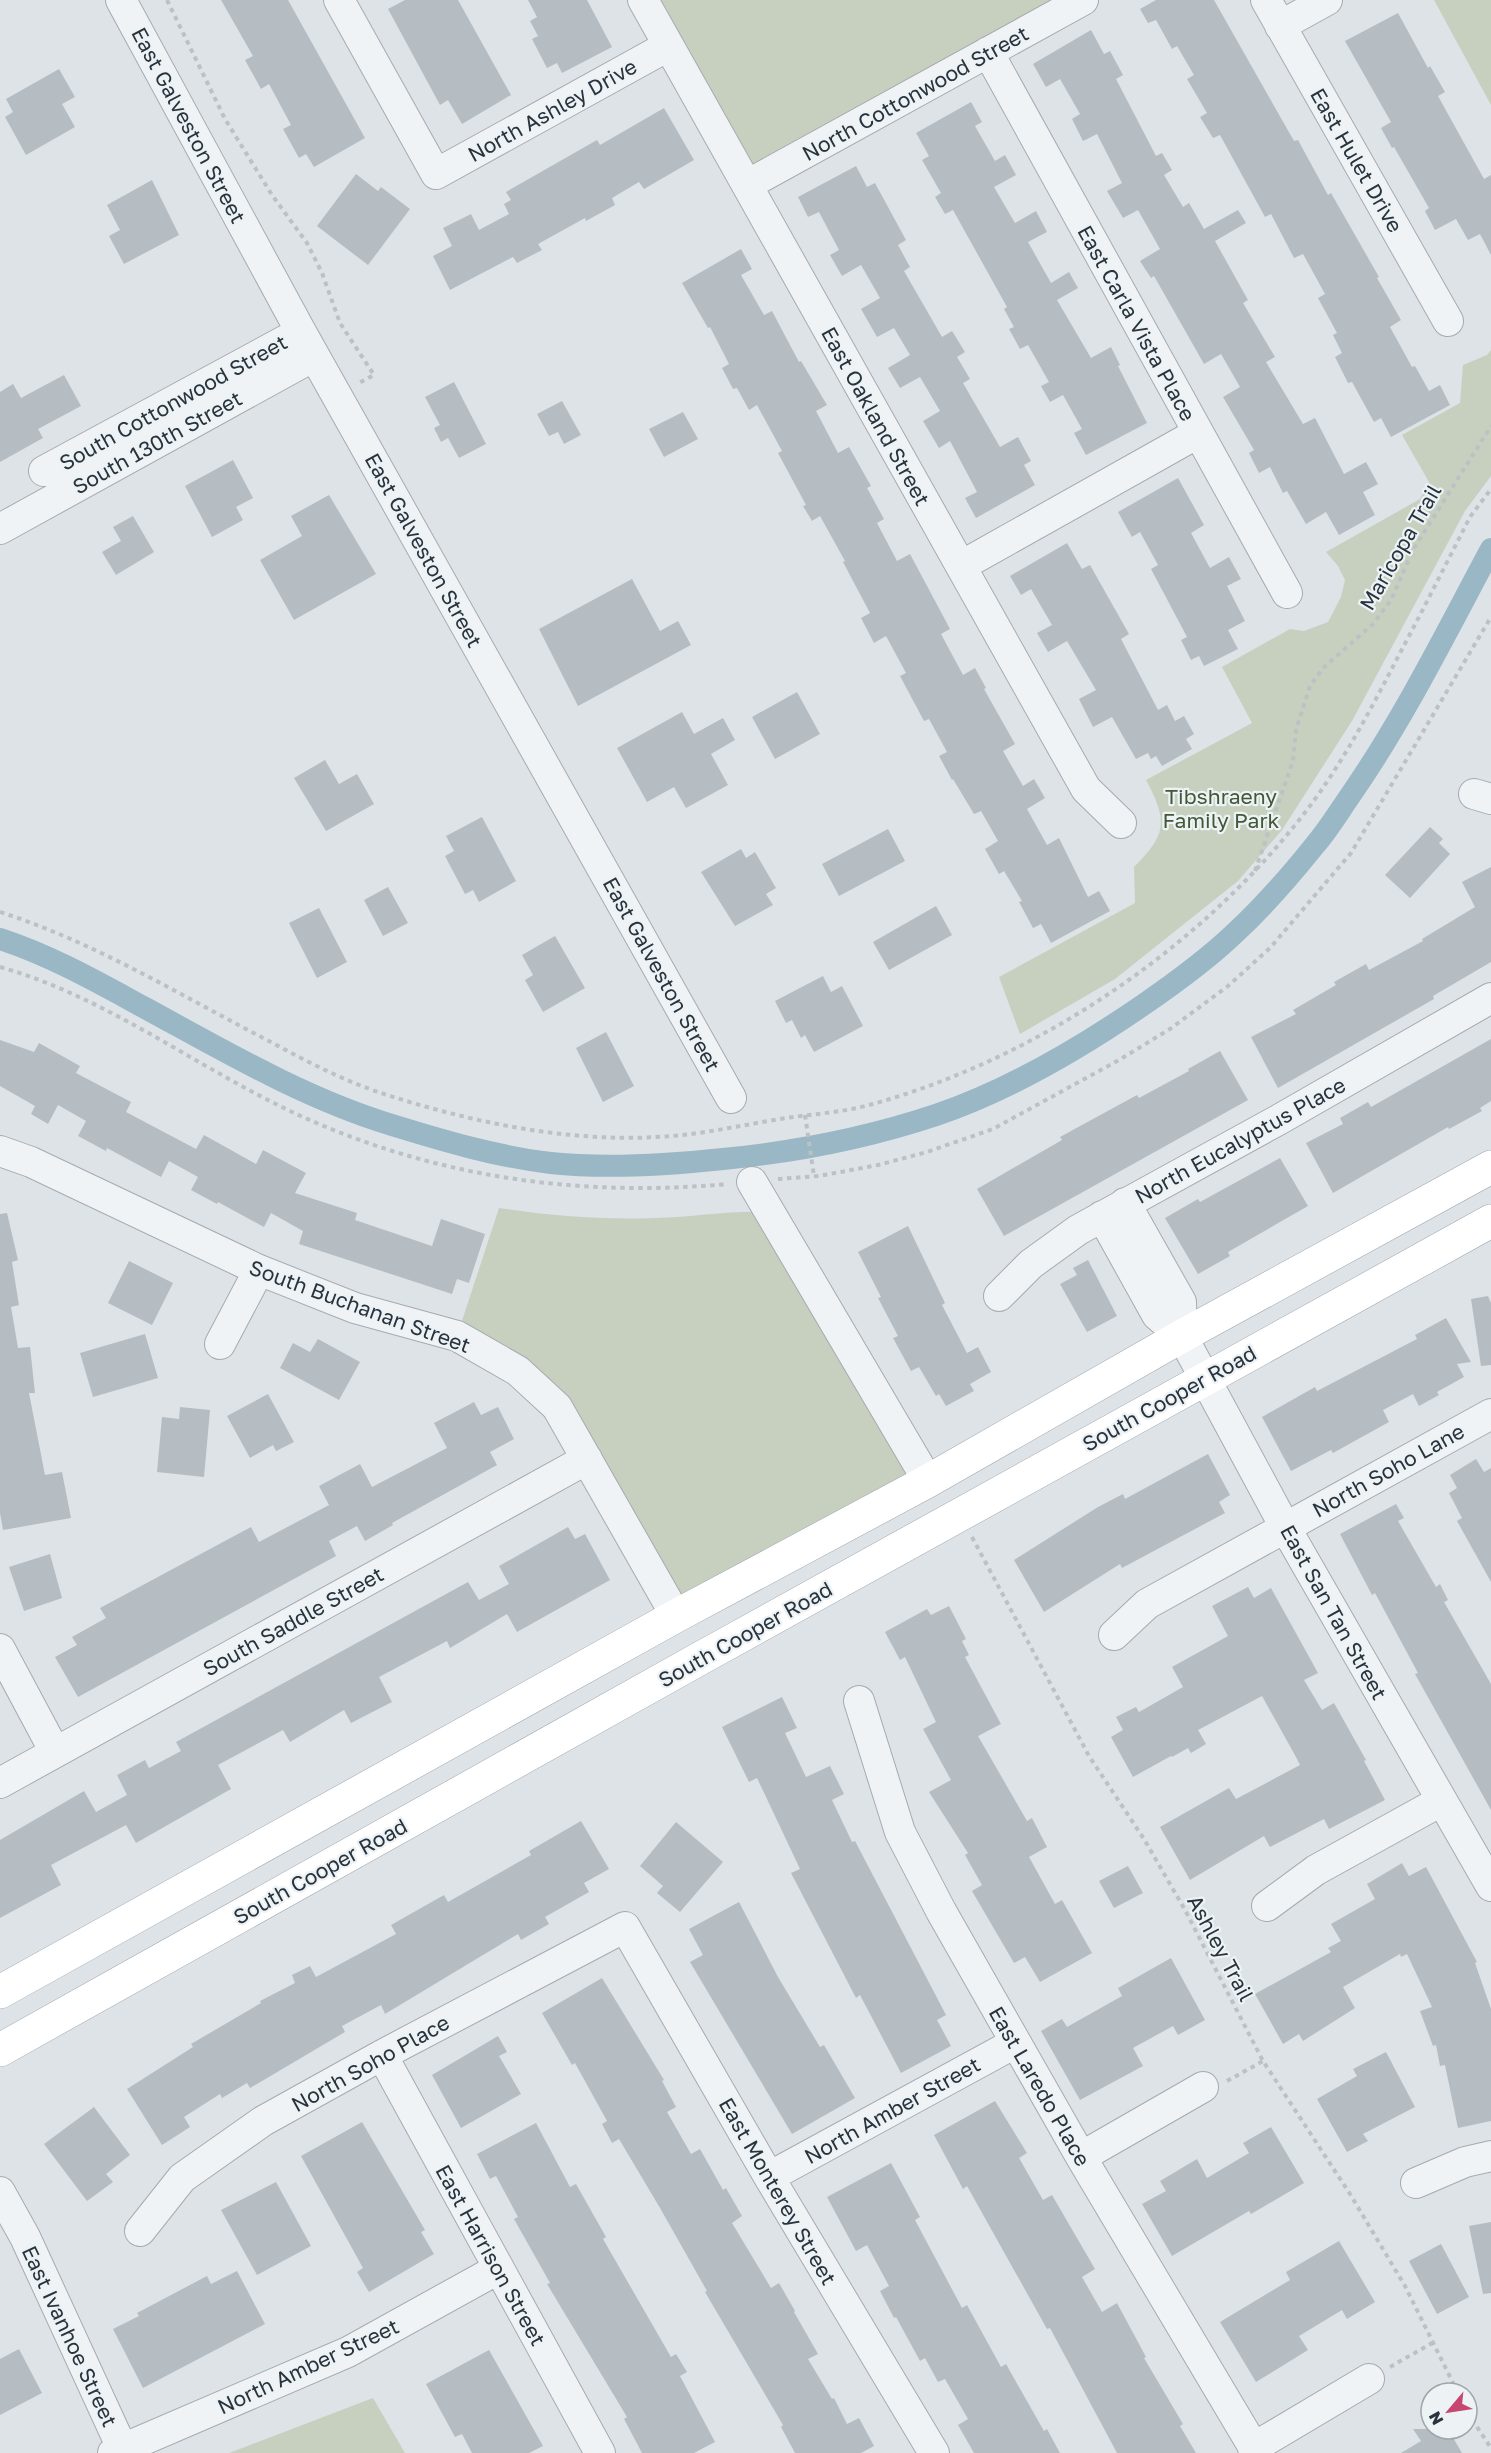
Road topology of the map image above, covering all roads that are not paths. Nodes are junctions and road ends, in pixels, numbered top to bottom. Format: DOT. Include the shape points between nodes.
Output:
graph roads {
  1 [pos="121,0"];
  2 [pos="339,0"];
  3 [pos="643,0"];
  4 [pos="1083,0"];
  5 [pos="1266,0"];
  6 [pos="1327,0"];
  7 [pos="1280,26"];
  8 [pos="668,46"];
  9 [pos="988,52"];
  10 [pos="747,185"];
  11 [pos="1448,321"];
  12 [pos="308,344"];
  13 [pos="1198,432"];
  14 [pos="44,471"];
  15 [pos="0,529"];
  16 [pos="961,566"];
  17 [pos="1287,593"];
  18 [pos="1121,823"];
  19 [pos="1491,998"];
  20 [pos="731,1098"];
  21 [pos="0,1150"];
  22 [pos="1491,1167"];
  23 [pos="752,1182"];
  24 [pos="1113,1210"];
  25 [pos="1491,1221"];
  26 [pos="259,1270"];
  27 [pos="999,1296"];
  28 [pos="1182,1336"];
  29 [pos="220,1344"];
  30 [pos="1206,1377"];
  31 [pos="1491,1414"];
  32 [pos="587,1459"];
  33 [pos="928,1480"];
  34 [pos="1285,1527"];
  35 [pos="676,1616"];
  36 [pos="1114,1635"];
  37 [pos="0,1649"];
  38 [pos="699,1659"];
  39 [pos="860,1701"];
  40 [pos="55,1752"];
  41 [pos="0,1783"];
  42 [pos="1441,1801"];
  43 [pos="1491,1886"];
  44 [pos="1267,1906"];
  45 [pos="625,1927"];
  46 [pos="0,1992"];
  47 [pos="1015,2043"];
  48 [pos="0,2050"];
  49 [pos="382,2055"];
  50 [pos="1203,2087"];
  51 [pos="1491,2156"];
  52 [pos="1081,2157"];
  53 [pos="769,2177"];
  54 [pos="1416,2183"];
  55 [pos="0,2192"];
  56 [pos="141,2231"];
  57 [pos="498,2269"];
  58 [pos="1369,2379"];
  59 [pos="1255,2450"];
  60 [pos="118,2451"];
  61 [pos="600,2453"];
  62 [pos="934,2453"];
  1 -- 12 [label="street, East Galveston Street"];
  2 -- 8 [label="street, North Ashley Drive" via="436,174"];
  3 -- 8 [label="street, East Oakland Street"];
  4 -- 9 [label="street, North Cottonwood Street"];
  5 -- 7 [label="street, East Hulet Drive"];
  6 -- 7 [label="street"];
  7 -- 11 [label="street, East Hulet Drive"];
  8 -- 10 [label="street, East Oakland Street"];
  9 -- 10 [label="street, North Cottonwood Street"];
  9 -- 13 [label="street, East Carla Vista Place"];
  10 -- 16 [label="street, East Oakland Street"];
  12 -- 14 [label="street, South Cottonwood Street"];
  12 -- 15 [label="street, South 130th Street"];
  12 -- 20 [label="street, East Galveston Street"];
  13 -- 16 [label="street"];
  13 -- 17 [label="street, East Carla Vista Place"];
  16 -- 18 [label="street, East Oakland Street" via="1086,789"];
  19 -- 24 [label="street, North Eucalyptus Place"];
  21 -- 26 [label="street, South Buchanan Street"];
  22 -- 28 [label="main road"];
  23 -- 33 [label="street"];
  24 -- 27 [label="street, North Eucalyptus Place" via="1030,1264"];
  24 -- 28 [label="street, East San Tan Street" via="1145,1265 1181,1302"];
  25 -- 30 [label="main road, South Cooper Road"];
  26 -- 29 [label="street"];
  26 -- 32 [label="street, South Buchanan Street" via="356,1308 457,1336 518,1371 557,1407"];
  28 -- 30 [label="street, East San Tan Street"];
  28 -- 33 [label="main road"];
  30 -- 34 [label="street, East San Tan Street"];
  30 -- 38 [label="main road, South Cooper Road"];
  31 -- 34 [label="street, North Soho Lane"];
  32 -- 35 [label="street, South Buchanan Street"];
  32 -- 40 [label="street, South Saddle Street"];
  33 -- 35 [label="main road"];
  34 -- 36 [label="street, North Soho Lane" via="1147,1604"];
  34 -- 42 [label="street, East San Tan Street"];
  35 -- 38 [label="main road"];
  35 -- 46 [label="main road"];
  37 -- 40 [label="street"];
  38 -- 48 [label="main road, South Cooper Road"];
  39 -- 47 [label="street, East Laredo Place" via="900,1832"];
  40 -- 41 [label="street, South Saddle Street"];
  42 -- 43 [label="street, East San Tan Street"];
  42 -- 44 [label="street" via="1316,1870"];
  45 -- 49 [label="street, North Soho Place"];
  45 -- 53 [label="street, East Monterey Street"];
  47 -- 52 [label="street, East Laredo Place"];
  47 -- 53 [label="street, North Amber Street"];
  49 -- 56 [label="street, North Soho Place" via="263,2121 182,2178"];
  49 -- 57 [label="street, East Harrison Street"];
  50 -- 52 [label="street"];
  51 -- 54 [label="street" via="1465,2162"];
  52 -- 59 [label="street, East Laredo Place"];
  53 -- 62 [label="street, East Monterey Street"];
  55 -- 60 [label="street, East Ivanhoe Street" via="25,2236"];
  57 -- 60 [label="street, North Amber Street" via="348,2352"];
  57 -- 61 [label="street, East Harrison Street"];
  58 -- 59 [label="street"];
}
